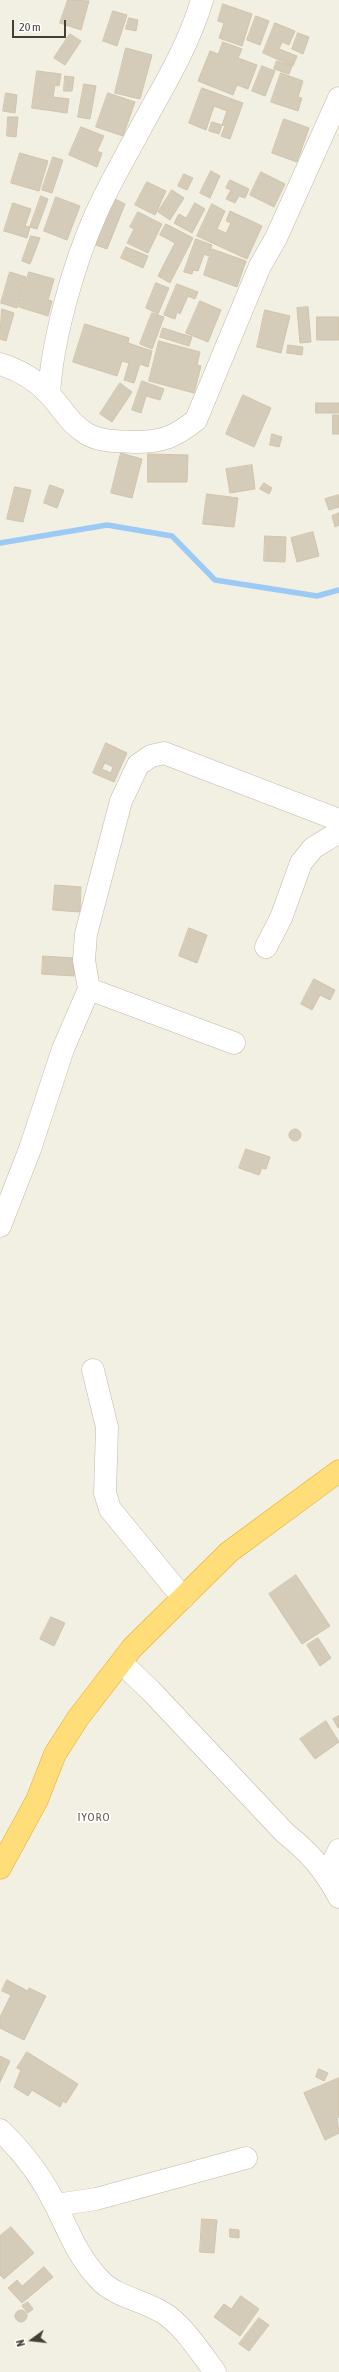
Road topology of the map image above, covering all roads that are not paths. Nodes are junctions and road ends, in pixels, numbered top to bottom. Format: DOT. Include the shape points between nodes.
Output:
graph roads {
  1 [pos="202,0"];
  2 [pos="339,98"];
  3 [pos="0,364"];
  4 [pos="49,394"];
  5 [pos="339,820"];
  6 [pos="339,832"];
  7 [pos="266,947"];
  8 [pos="89,989"];
  9 [pos="234,1043"];
  10 [pos="0,1226"];
  11 [pos="93,1370"];
  12 [pos="339,1471"];
  13 [pos="183,1598"];
  14 [pos="122,1663"];
  15 [pos="339,1850"];
  16 [pos="0,1868"];
  17 [pos="327,1875"];
  18 [pos="339,1897"];
  19 [pos="0,2130"];
  20 [pos="246,2158"];
  21 [pos="56,2205"];
  22 [pos="215,2372"];
  1 -- 4 [label="street" via="186,43 94,217 58,334 51,367"];
  2 -- 4 [label="street" via="276,238 257,273 196,420 182,432 164,440 111,441 88,434 68,419"];
  3 -- 4 [label="street" via="30,378"];
  5 -- 8 [label="street" via="164,753 151,756 138,765 121,801 86,934 84,960"];
  6 -- 7 [label="street" via="313,848 301,863 281,918"];
  8 -- 9 [label="street"];
  8 -- 10 [label="street" via="63,1049 25,1164"];
  11 -- 13 [label="street" via="107,1427 105,1493 110,1510"];
  12 -- 13 [label="highway" via="228,1552"];
  13 -- 14 [label="highway" via="132,1648"];
  14 -- 16 [label="highway" via="78,1718 55,1754 37,1800"];
  14 -- 17 [label="street" via="279,1827 308,1852"];
  15 -- 17 [label="street"];
  17 -- 18 [label="street"];
  19 -- 21 [label="street" via="17,2147"];
  20 -- 21 [label="street" via="96,2199"];
  21 -- 22 [label="street" via="85,2263 100,2280 113,2291 139,2300 168,2316 196,2346"];
}
